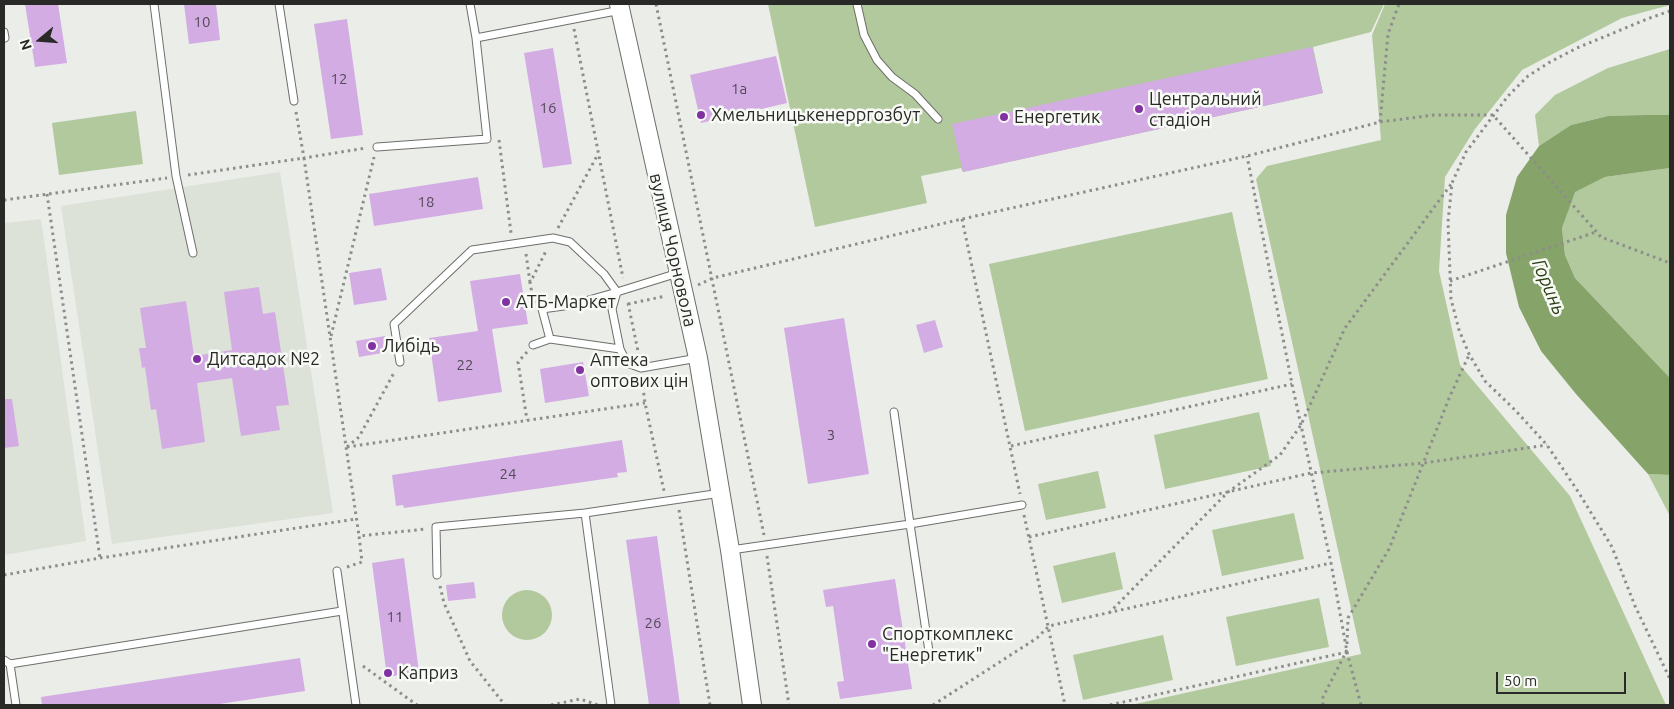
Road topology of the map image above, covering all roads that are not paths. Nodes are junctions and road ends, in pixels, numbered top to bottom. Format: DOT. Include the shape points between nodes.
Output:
graph roads {
  1 [pos="154,4"];
  2 [pos="279,4"];
  3 [pos="470,4"];
  4 [pos="857,4"];
  5 [pos="620,7"];
  6 [pos="476,38"];
  7 [pos="294,101"];
  8 [pos="938,119"];
  9 [pos="377,147"];
  10 [pos="193,253"];
  11 [pos="678,273"];
  12 [pos="617,292"];
  13 [pos="550,339"];
  14 [pos="533,344"];
  15 [pos="620,349"];
  16 [pos="698,358"];
  17 [pos="400,362"];
  18 [pos="894,412"];
  19 [pos="721,493"];
  20 [pos="1022,505"];
  21 [pos="585,514"];
  22 [pos="910,524"];
  23 [pos="730,550"];
  24 [pos="337,570"];
  25 [pos="437,575"];
  26 [pos="342,611"];
  27 [pos="930,658"];
  28 [pos="7,662"];
  29 [pos="16,705"];
  30 [pos="356,705"];
  31 [pos="611,705"];
  32 [pos="752,705"];
  1 -- 10 [label="lane" via="176,176"];
  2 -- 7 [label="lane"];
  3 -- 6 [label="lane"];
  4 -- 8 [label="lane" via="864,35 876,60"];
  5 -- 6 [label="lane"];
  5 -- 11 [label="street, вулиця Чорновола"];
  6 -- 9 [label="lane" via="487,139"];
  11 -- 12 [label="lane"];
  11 -- 16 [label="street, вулиця Чорновола"];
  12 -- 13 [label="lane" via="571,305 542,309"];
  12 -- 15 [label="lane" via="612,309"];
  12 -- 17 [label="lane" via="604,274 570,242 553,238 472,250 394,324"];
  13 -- 14 [label="lane"];
  13 -- 15 [label="lane"];
  15 -- 16 [label="lane" via="627,363 641,368"];
  16 -- 19 [label="street, вулиця Чорновола"];
  18 -- 22 [label="lane"];
  19 -- 21 [label="lane"];
  19 -- 23 [label="street, вулиця Чорновола"];
  20 -- 22 [label="lane"];
  21 -- 25 [label="lane" via="436,528"];
  21 -- 31 [label="lane"];
  22 -- 23 [label="lane"];
  22 -- 27 [label="lane"];
  23 -- 32 [label="street, вулиця Чорновола"];
  24 -- 26 [label="lane"];
  26 -- 28 [label="lane"];
  26 -- 30 [label="lane"];
  28 -- 29 [label="lane"];
}
